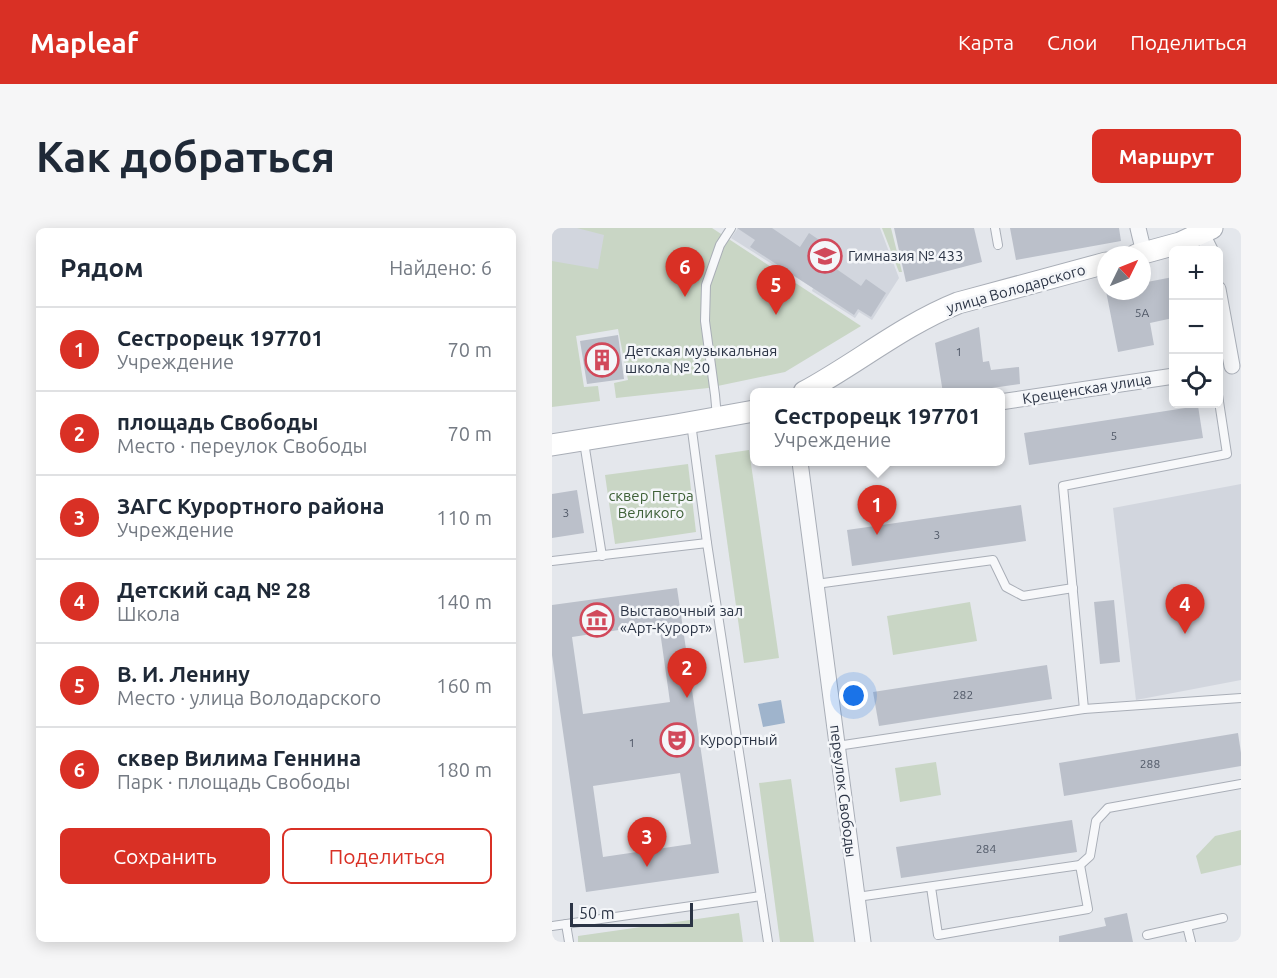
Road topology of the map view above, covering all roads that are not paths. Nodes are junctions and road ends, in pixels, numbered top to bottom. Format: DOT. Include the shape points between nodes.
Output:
graph roads {
  1 [pos="731,228"];
  2 [pos="995,228"];
  3 [pos="1138,228"];
  4 [pos="1208,237"];
  5 [pos="998,245"];
  6 [pos="1139,246"];
  7 [pos="1151,251"];
  8 [pos="1097,265"];
  9 [pos="1220,300"];
  10 [pos="1230,367"];
  11 [pos="1169,377"];
  12 [pos="813,388"];
  13 [pos="1005,401"];
  14 [pos="1220,408"];
  15 [pos="750,412"];
  16 [pos="717,418"];
  17 [pos="691,423"];
  18 [pos="584,440"];
  19 [pos="552,445"];
  20 [pos="801,466"];
  21 [pos="707,543"];
  22 [pos="602,556"];
  23 [pos="552,561"];
  24 [pos="816,584"];
  25 [pos="1073,588"];
  26 [pos="1241,698"];
  27 [pos="1084,709"];
  28 [pos="837,746"];
  29 [pos="1241,784"];
  30 [pos="1080,865"];
  31 [pos="931,887"];
  32 [pos="761,896"];
  33 [pos="857,897"];
  34 [pos="1223,918"];
  35 [pos="566,924"];
  36 [pos="552,926"];
  37 [pos="1187,926"];
  38 [pos="1147,935"];
  39 [pos="569,942"];
  40 [pos="768,942"];
  41 [pos="863,942"];
  42 [pos="1191,942"];
  1 -- 16 [label="lane" via="720,245 706,285 705,321"];
  2 -- 5 [label="lane"];
  3 -- 6 [label="street"];
  4 -- 7 [label="main road"];
  8 -- 12 [label="main road, улица Володарского" via="935,312"];
  9 -- 10 [label="street"];
  11 -- 13 [label="street, Крещенская улица"];
  14 -- 25 [label="lane" via="1227,454 1063,486"];
  15 -- 16 [label="main road"];
  16 -- 17 [label="main road"];
  17 -- 18 [label="main road"];
  17 -- 21 [label="lane"];
  18 -- 19 [label="main road"];
  18 -- 22 [label="lane"];
  20 -- 24 [label="street, переулок Свободы"];
  21 -- 22 [label="lane"];
  21 -- 32 [label="lane"];
  22 -- 23 [label="lane"];
  24 -- 25 [label="lane" via="993,560 1006,587 1023,596"];
  24 -- 28 [label="street, переулок Свободы"];
  25 -- 27 [label="lane"];
  26 -- 27 [label="lane"];
  27 -- 28 [label="lane"];
  28 -- 33 [label="street, переулок Свободы"];
  29 -- 30 [label="lane" via="1108,807 1096,821 1090,856"];
  30 -- 31 [label="lane"];
  30 -- 31 [label="lane" via="1088,909 938,935"];
  31 -- 33 [label="lane"];
  32 -- 35 [label="lane"];
  32 -- 40 [label="lane"];
  33 -- 41 [label="street, переулок Свободы"];
  34 -- 37 [label="lane"];
  35 -- 36 [label="lane"];
  35 -- 39 [label="lane"];
  37 -- 38 [label="lane"];
  37 -- 42 [label="lane"];
}
